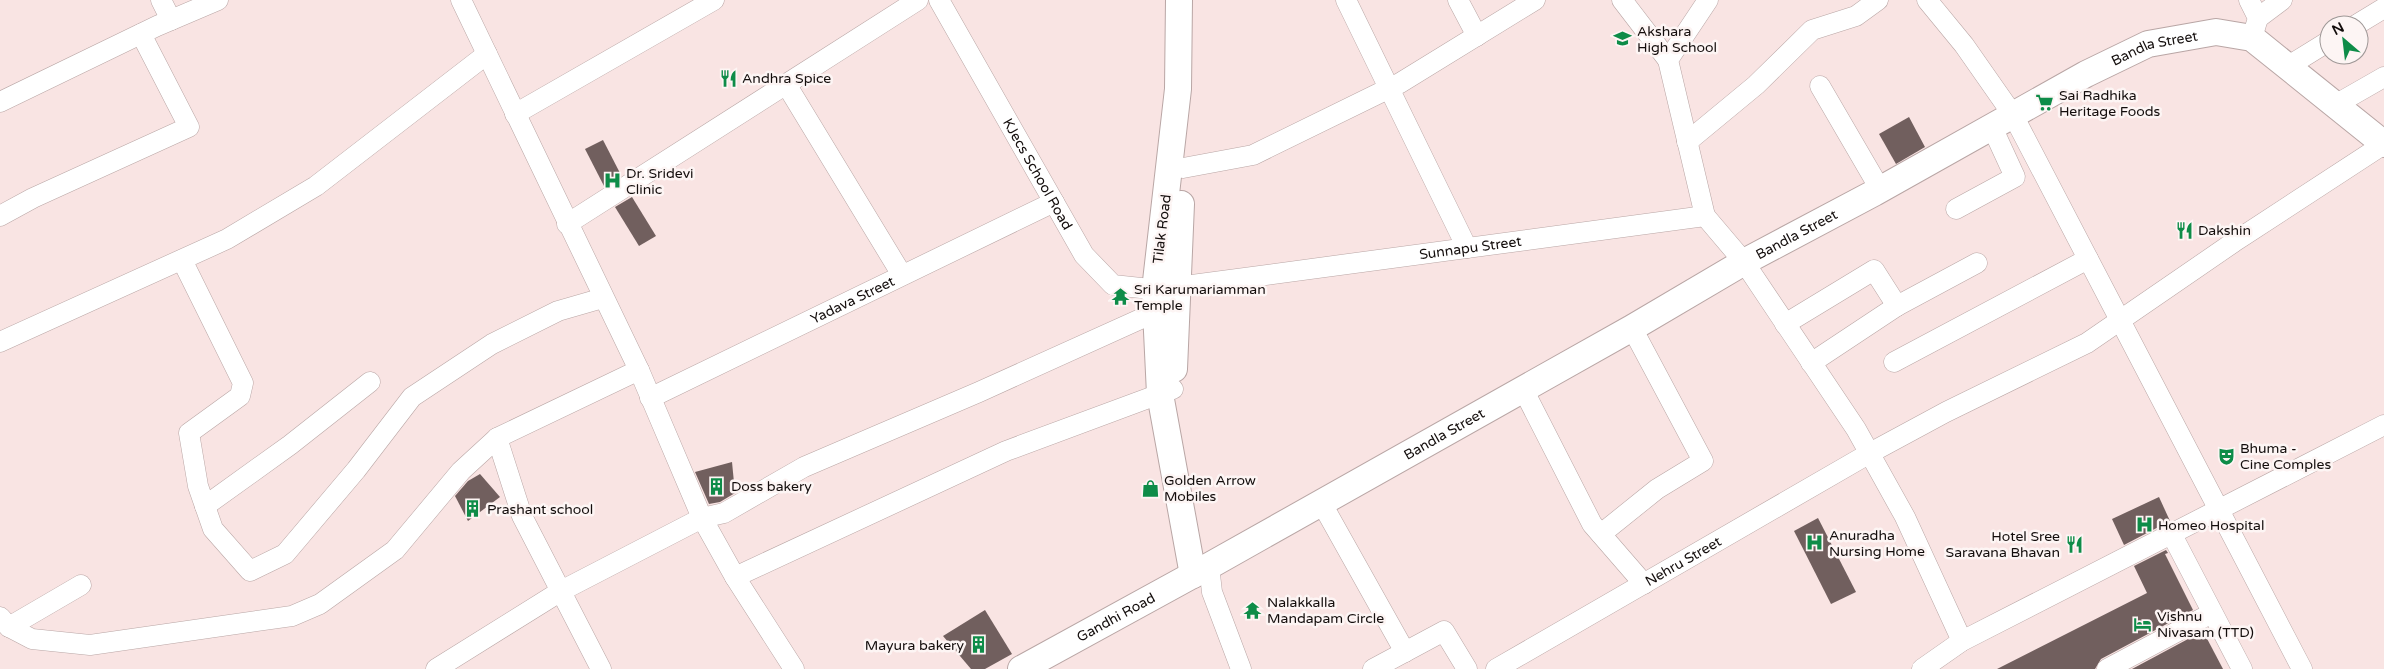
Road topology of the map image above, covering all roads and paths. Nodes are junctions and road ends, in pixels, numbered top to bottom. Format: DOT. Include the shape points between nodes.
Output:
graph roads {
  1 [pos="161,0"];
  2 [pos="218,0"];
  3 [pos="461,0"];
  4 [pos="714,0"];
  5 [pos="918,0"];
  6 [pos="939,0"];
  7 [pos="1179,0"];
  8 [pos="1191,0"];
  9 [pos="1346,0"];
  10 [pos="1458,0"];
  11 [pos="1535,0"];
  12 [pos="1622,0"];
  13 [pos="1708,0"];
  14 [pos="1878,0"];
  15 [pos="1927,0"];
  16 [pos="2249,0"];
  17 [pos="2282,0"];
  18 [pos="2384,8"];
  19 [pos="2369,17"];
  20 [pos="171,20"];
  21 [pos="2255,28"];
  22 [pos="140,34"];
  23 [pos="1477,36"];
  24 [pos="2319,47"];
  25 [pos="487,54"];
  26 [pos="1668,60"];
  27 [pos="2287,67"];
  28 [pos="2384,77"];
  29 [pos="786,84"];
  30 [pos="1820,86"];
  31 [pos="1389,89"];
  32 [pos="0,102"];
  33 [pos="2335,105"];
  34 [pos="515,114"];
  35 [pos="2002,121"];
  36 [pos="1687,142"];
  37 [pos="2384,144"];
  38 [pos="1183,168"];
  39 [pos="1880,189"];
  40 [pos="1054,202"];
  41 [pos="1956,209"];
  42 [pos="0,216"];
  43 [pos="1705,216"];
  44 [pos="567,224"];
  45 [pos="1467,248"];
  46 [pos="2088,259"];
  47 [pos="182,260"];
  48 [pos="1744,262"];
  49 [pos="1978,263"];
  50 [pos="902,275"];
  51 [pos="1168,297"];
  52 [pos="603,298"];
  53 [pos="1897,306"];
  54 [pos="2120,321"];
  55 [pos="1785,324"];
  56 [pos="1632,328"];
  57 [pos="0,342"];
  58 [pos="1894,362"];
  59 [pos="1811,363"];
  60 [pos="639,370"];
  61 [pos="370,382"];
  62 [pos="1524,389"];
  63 [pos="1166,391"];
  64 [pos="650,398"];
  65 [pos="2384,425"];
  66 [pos="497,438"];
  67 [pos="1870,453"];
  68 [pos="1321,502"];
  69 [pos="205,506"];
  70 [pos="2220,508"];
  71 [pos="702,518"];
  72 [pos="2171,533"];
  73 [pos="1601,534"];
  74 [pos="1201,571"];
  75 [pos="735,577"];
  76 [pos="1644,584"];
  77 [pos="81,585"];
  78 [pos="561,590"];
  79 [pos="2212,613"];
  80 [pos="4,622"];
  81 [pos="1962,640"];
  82 [pos="1405,652"];
  83 [pos="436,669"];
  84 [pos="601,669"];
  85 [pos="794,669"];
  86 [pos="1021,669"];
  87 [pos="1241,669"];
  88 [pos="1372,669"];
  89 [pos="1467,669"];
  90 [pos="1496,669"];
  91 [pos="1922,669"];
  92 [pos="2108,669"];
  93 [pos="2242,669"];
  94 [pos="2302,669"];
  1 -- 20 [label="street"];
  2 -- 20 [label="street"];
  3 -- 25 [label="street"];
  4 -- 34 [label="street"];
  5 -- 29 [label="street"];
  6 -- 40 [label="street, KJecs School Road"];
  7 -- 51 [label="main road, Tilak Road"];
  8 -- 38 [label="main road, Tilak Road"];
  9 -- 31 [label="street"];
  10 -- 23 [label="street"];
  11 -- 23 [label="street"];
  12 -- 26 [label="street"];
  13 -- 26 [label="street"];
  14 -- 36 [label="street" via="1856,16 1812,30 1756,85"];
  15 -- 35 [label="street" via="1964,45"];
  16 -- 21 [label="street"];
  17 -- 21 [label="street"];
  18 -- 19 [label="street"];
  20 -- 22 [label="street"];
  21 -- 27 [label="main road"];
  21 -- 35 [label="main road, Bandla Street" via="2148,44"];
  22 -- 32 [label="street"];
  22 -- 42 [label="street" via="189,127"];
  23 -- 31 [label="street"];
  24 -- 27 [label="street"];
  25 -- 34 [label="street"];
  25 -- 47 [label="street" via="316,186 227,239"];
  26 -- 36 [label="street"];
  27 -- 33 [label="main road"];
  28 -- 33 [label="street"];
  29 -- 44 [label="street"];
  29 -- 50 [label="street"];
  30 -- 39 [label="street"];
  31 -- 38 [label="street" via="1253,155"];
  31 -- 45 [label="street"];
  33 -- 37 [label="main road"];
  34 -- 44 [label="street"];
  35 -- 39 [label="main road, Bandla Street"];
  35 -- 41 [label="street" via="2015,176"];
  35 -- 46 [label="street"];
  36 -- 43 [label="street"];
  37 -- 54 [label="street, Nehru Street"];
  38 -- 51 [label="main road, Tilak Road"];
  39 -- 48 [label="main road, Bandla Street"];
  40 -- 50 [label="street, Yadava Street"];
  40 -- 51 [label="street, KJecs School Road" via="1084,255 1113,285"];
  43 -- 45 [label="street, Sunnapu Street"];
  43 -- 48 [label="street"];
  44 -- 52 [label="street"];
  45 -- 51 [label="street, Sunnapu Street"];
  46 -- 54 [label="street"];
  46 -- 58 [label="street"];
  47 -- 57 [label="street"];
  47 -- 69 [label="street" via="243,383 240,396 189,433 198,486"];
  48 -- 55 [label="street"];
  48 -- 56 [label="main road, Bandla Street"];
  49 -- 53 [label="street"];
  50 -- 64 [label="street, Yadava Street"];
  51 -- 63 [label="main road, Tilak Road"];
  51 -- 71 [label="street" via="979,392 804,467 724,513"];
  52 -- 60 [label="street"];
  52 -- 69 [label="street" via="558,311 492,344 412,396 356,470 285,554 250,570 213,529"];
  53 -- 55 [label="street" via="1874,270"];
  53 -- 59 [label="street"];
  54 -- 67 [label="street, Nehru Street" via="2087,343"];
  54 -- 70 [label="street"];
  55 -- 59 [label="street"];
  56 -- 62 [label="main road, Bandla Street"];
  56 -- 73 [label="street" via="1703,462 1658,489"];
  59 -- 67 [label="street"];
  60 -- 64 [label="street"];
  60 -- 66 [label="street"];
  61 -- 69 [label="street"];
  62 -- 68 [label="main road, Bandla Street"];
  62 -- 73 [label="street" via="1592,524"];
  63 -- 74 [label="main road, Tilak Road"];
  63 -- 75 [label="street" via="1006,451"];
  64 -- 71 [label="street"];
  65 -- 70 [label="street"];
  66 -- 78 [label="street" via="522,516"];
  66 -- 80 [label="street" via="461,471 395,550 320,604 292,616 90,645 32,639"];
  67 -- 76 [label="street, Nehru Street"];
  67 -- 81 [label="street" via="1906,517"];
  68 -- 74 [label="main road, Bandla Street"];
  68 -- 82 [label="street"];
  70 -- 72 [label="street"];
  70 -- 94 [label="street"];
  71 -- 75 [label="street"];
  71 -- 78 [label="street"];
  72 -- 79 [label="street"];
  72 -- 81 [label="street"];
  73 -- 76 [label="street"];
  74 -- 86 [label="main road, Gandhi Road"];
  74 -- 87 [label="street"];
  75 -- 85 [label="street"];
  76 -- 90 [label="street, Nehru Street"];
  77 -- 80 [label="street"];
  78 -- 83 [label="street"];
  78 -- 84 [label="street"];
  79 -- 92 [label="street"];
  79 -- 93 [label="street"];
  81 -- 91 [label="street"];
  82 -- 88 [label="street"];
  82 -- 89 [label="street" via="1444,632"];
}
